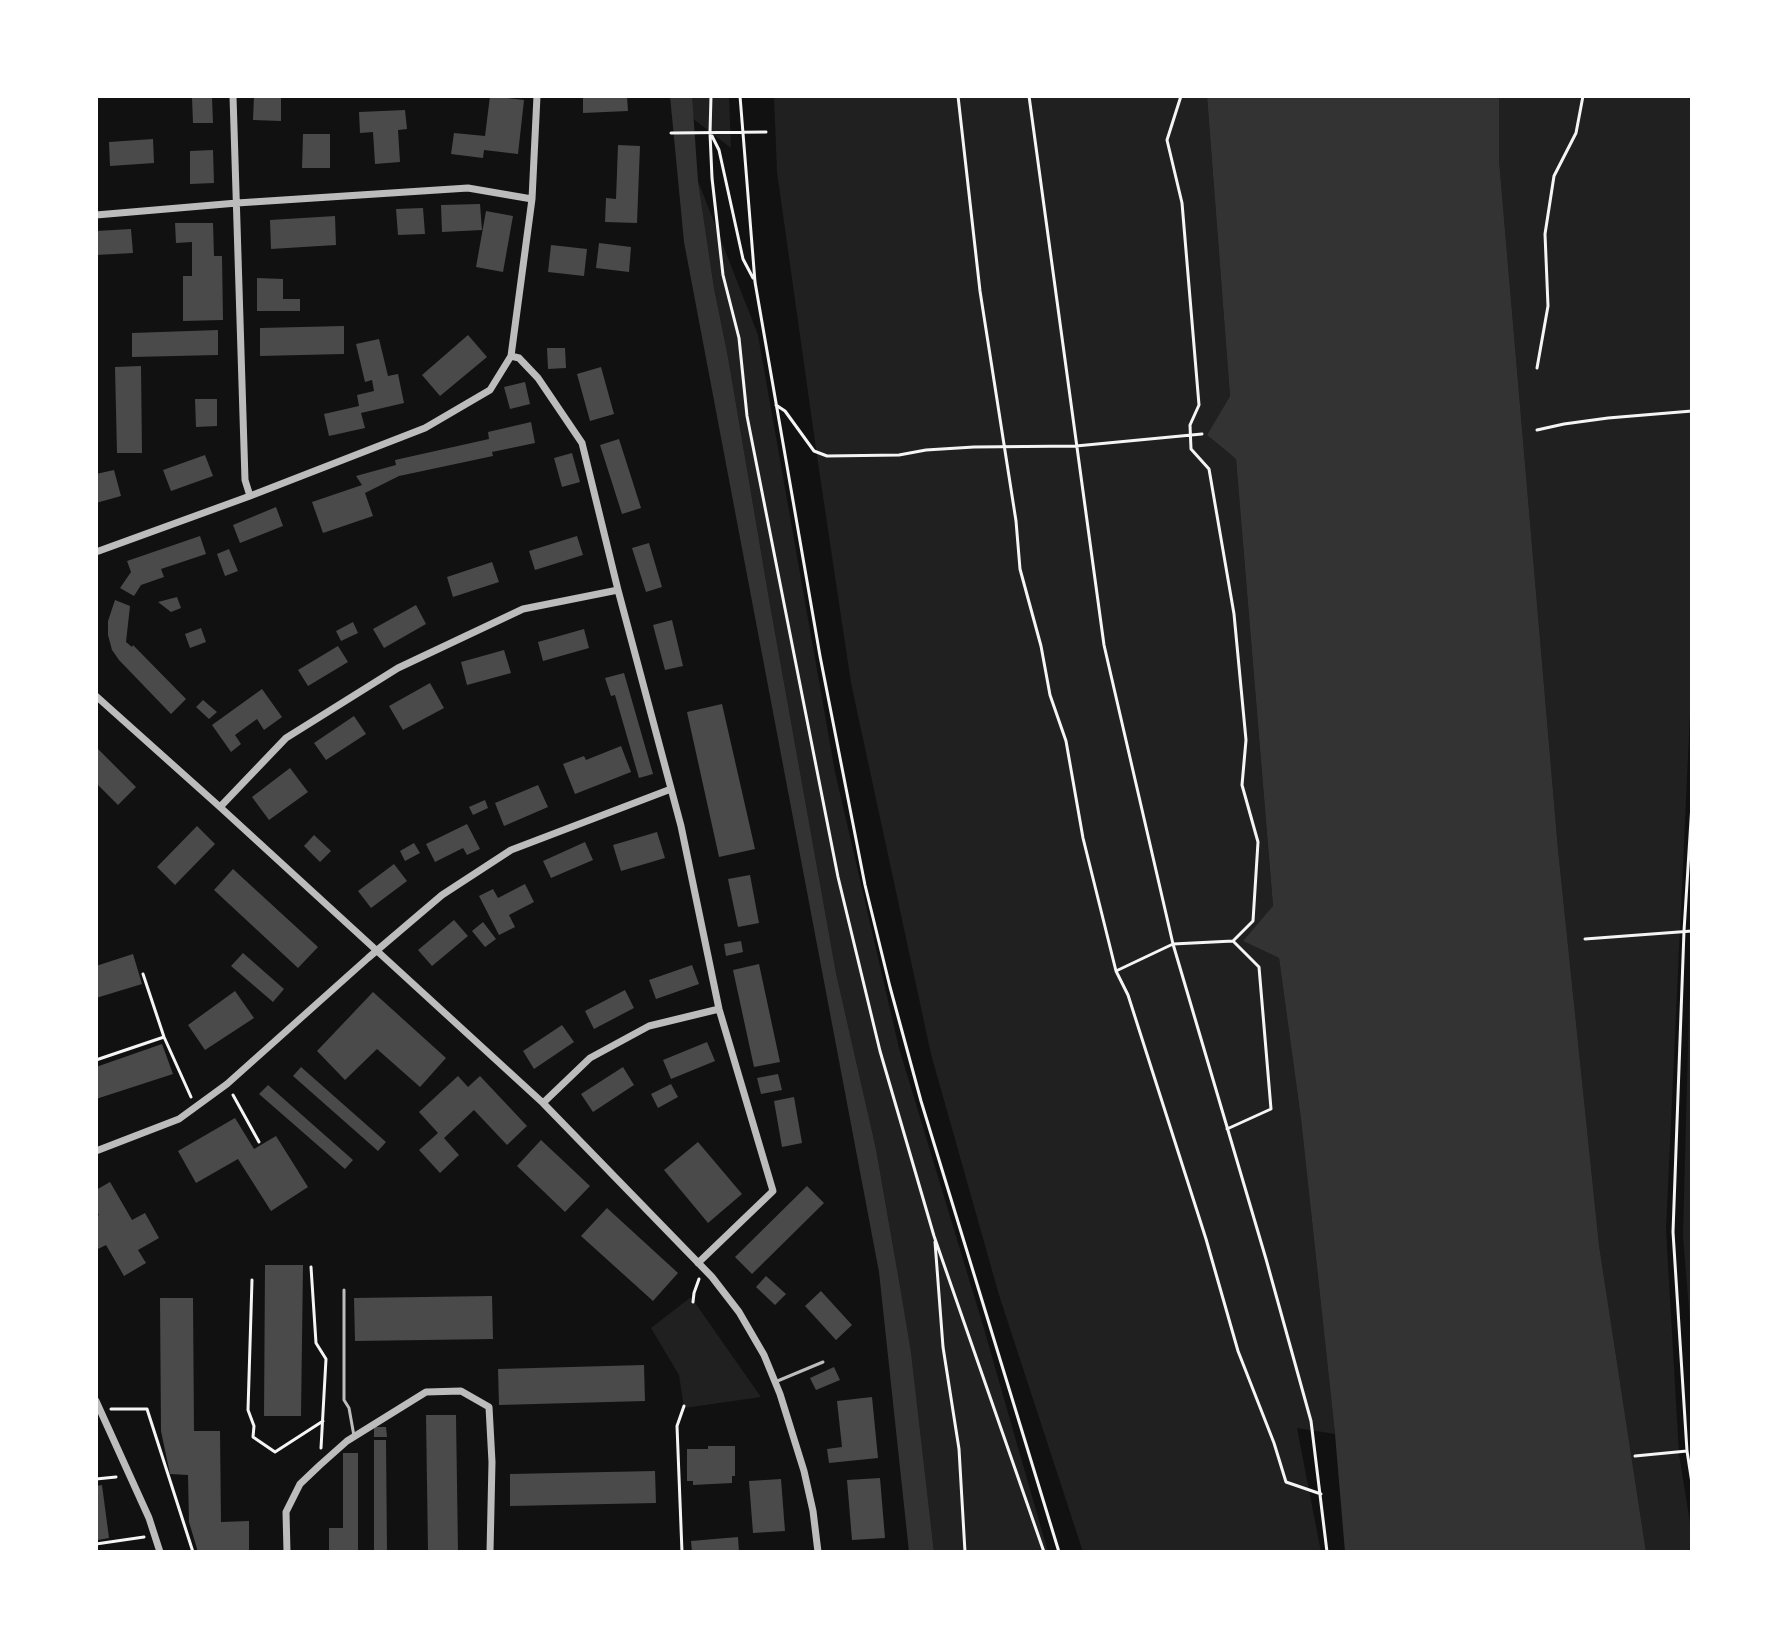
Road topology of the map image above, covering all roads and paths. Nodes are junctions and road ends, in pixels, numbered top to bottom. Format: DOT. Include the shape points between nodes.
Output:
graph roads {
  1 [pos="233,96"];
  2 [pos="537,96"];
  3 [pos="711,96"];
  4 [pos="740,96"];
  5 [pos="958,96"];
  6 [pos="1029,96"];
  7 [pos="1181,96"];
  8 [pos="1583,96"];
  9 [pos="766,132"];
  10 [pos="671,133"];
  11 [pos="710,133"];
  12 [pos="742,133"];
  13 [pos="532,199"];
  14 [pos="237,203"];
  15 [pos="96,215"];
  16 [pos="755,282"];
  17 [pos="511,356"];
  18 [pos="1537,368"];
  19 [pos="776,405"];
  20 [pos="1692,411"];
  21 [pos="1537,430"];
  22 [pos="1202,434"];
  23 [pos="1190,435"];
  24 [pos="1003,446"];
  25 [pos="1076,446"];
  26 [pos="250,496"];
  27 [pos="96,552"];
  28 [pos="618,590"];
  29 [pos="96,696"];
  30 [pos="671,789"];
  31 [pos="1692,804"];
  32 [pos="220,807"];
  33 [pos="1684,931"];
  34 [pos="1692,931"];
  35 [pos="1585,939"];
  36 [pos="1233,941"];
  37 [pos="1173,944"];
  38 [pos="377,951"];
  39 [pos="1116,971"];
  40 [pos="143,974"];
  41 [pos="719,1009"];
  42 [pos="164,1037"];
  43 [pos="96,1060"];
  44 [pos="227,1084"];
  45 [pos="543,1103"];
  46 [pos="195,1107"];
  47 [pos="1227,1129"];
  48 [pos="259,1142"];
  49 [pos="96,1151"];
  50 [pos="934,1236"];
  51 [pos="701,1265"];
  52 [pos="311,1267"];
  53 [pos="252,1280"];
  54 [pos="344,1290"];
  55 [pos="693,1302"];
  56 [pos="823,1362"];
  57 [pos="775,1382"];
  58 [pos="98,1405"];
  59 [pos="684,1406"];
  60 [pos="323,1421"];
  61 [pos="354,1436"];
  62 [pos="1687,1451"];
  63 [pos="1635,1456"];
  64 [pos="320,1465"];
  65 [pos="130,1475"];
  66 [pos="96,1479"];
  67 [pos="1692,1483"];
  68 [pos="1321,1494"];
  69 [pos="155,1536"];
  70 [pos="96,1544"];
  71 [pos="160,1552"];
  72 [pos="193,1552"];
  73 [pos="287,1552"];
  74 [pos="490,1552"];
  75 [pos="682,1552"];
  76 [pos="818,1552"];
  77 [pos="965,1552"];
  78 [pos="1044,1552"];
  79 [pos="1059,1552"];
  80 [pos="1327,1552"];
  1 -- 14 [label="street"];
  2 -- 13 [label="street"];
  3 -- 11 [label="path"];
  4 -- 12 [label="path"];
  5 -- 24 [label="path"];
  6 -- 25 [label="path"];
  7 -- 23 [label="path" via="1167,140 1182,203 1199,405"];
  8 -- 18 [label="path" via="1576,133 1554,176 1545,234 1548,306"];
  9 -- 12 [label="path"];
  10 -- 11 [label="path"];
  11 -- 12 [label="path"];
  11 -- 16 [label="path" via="719,150 743,259"];
  11 -- 50 [label="path" via="723,275 739,338 747,416 838,877 880,1051"];
  12 -- 16 [label="path"];
  13 -- 14 [label="street" via="468,188"];
  13 -- 17 [label="street"];
  14 -- 15 [label="street"];
  14 -- 26 [label="street" via="245,480"];
  16 -- 19 [label="path"];
  17 -- 26 [label="street" via="490,390 425,428"];
  17 -- 28 [label="street" via="538,378 582,443"];
  19 -- 24 [label="path" via="814,451 827,456"];
  19 -- 79 [label="path" via="820,656 890,987"];
  20 -- 21 [label="path"];
  22 -- 23 [label="path"];
  23 -- 25 [label="path"];
  23 -- 36 [label="path" via="1191,449 1209,469 1234,614 1246,740 1242,785 1258,842 1253,921"];
  24 -- 25 [label="path"];
  24 -- 39 [label="path" via="1020,569 1066,741"];
  25 -- 37 [label="path" via="1104,645"];
  26 -- 27 [label="street"];
  28 -- 30 [label="street"];
  28 -- 32 [label="street" via="523,609 398,668 286,738"];
  29 -- 32 [label="street"];
  30 -- 38 [label="street" via="511,850 442,895"];
  30 -- 41 [label="street"];
  31 -- 33 [label="path"];
  32 -- 38 [label="street"];
  33 -- 34 [label="path"];
  33 -- 35 [label="path"];
  33 -- 62 [label="path" via="1673,1232"];
  36 -- 37 [label="path"];
  36 -- 47 [label="path" via="1259,967 1271,1109"];
  37 -- 39 [label="path"];
  37 -- 47 [label="path"];
  38 -- 44 [label="street"];
  38 -- 45 [label="street"];
  39 -- 68 [label="path" via="1128,995 1238,1351 1286,1482"];
  40 -- 42 [label="path"];
  41 -- 45 [label="street" via="649,1026 590,1058"];
  41 -- 51 [label="street" via="773,1191"];
  42 -- 43 [label="path"];
  42 -- 46 [label="path"];
  44 -- 46 [label="street"];
  44 -- 48 [label="path"];
  45 -- 51 [label="street"];
  46 -- 49 [label="street" via="179,1119"];
  47 -- 68 [label="path" via="1311,1421"];
  50 -- 77 [label="path" via="943,1347 959,1449"];
  50 -- 78 [label="path"];
  51 -- 55 [label="path"];
  51 -- 57 [label="street" via="739,1312"];
  52 -- 60 [label="path" via="316,1343 326,1359"];
  53 -- 60 [label="path" via="248,1410 253,1437 275,1452"];
  54 -- 61 [label="lane" via="344,1400"];
  56 -- 57 [label="lane"];
  57 -- 76 [label="street" via="804,1471"];
  58 -- 65 [label="street"];
  58 -- 72 [label="path" via="147,1409"];
  59 -- 75 [label="path" via="677,1426"];
  60 -- 64 [label="path"];
  61 -- 64 [label="street"];
  61 -- 74 [label="street" via="426,1392 461,1391 489,1407"];
  62 -- 63 [label="path"];
  62 -- 67 [label="path"];
  64 -- 73 [label="street" via="300,1484 286,1512"];
  65 -- 66 [label="path"];
  65 -- 69 [label="street"];
  68 -- 80 [label="path"];
  69 -- 70 [label="path"];
  69 -- 71 [label="street"];
}
